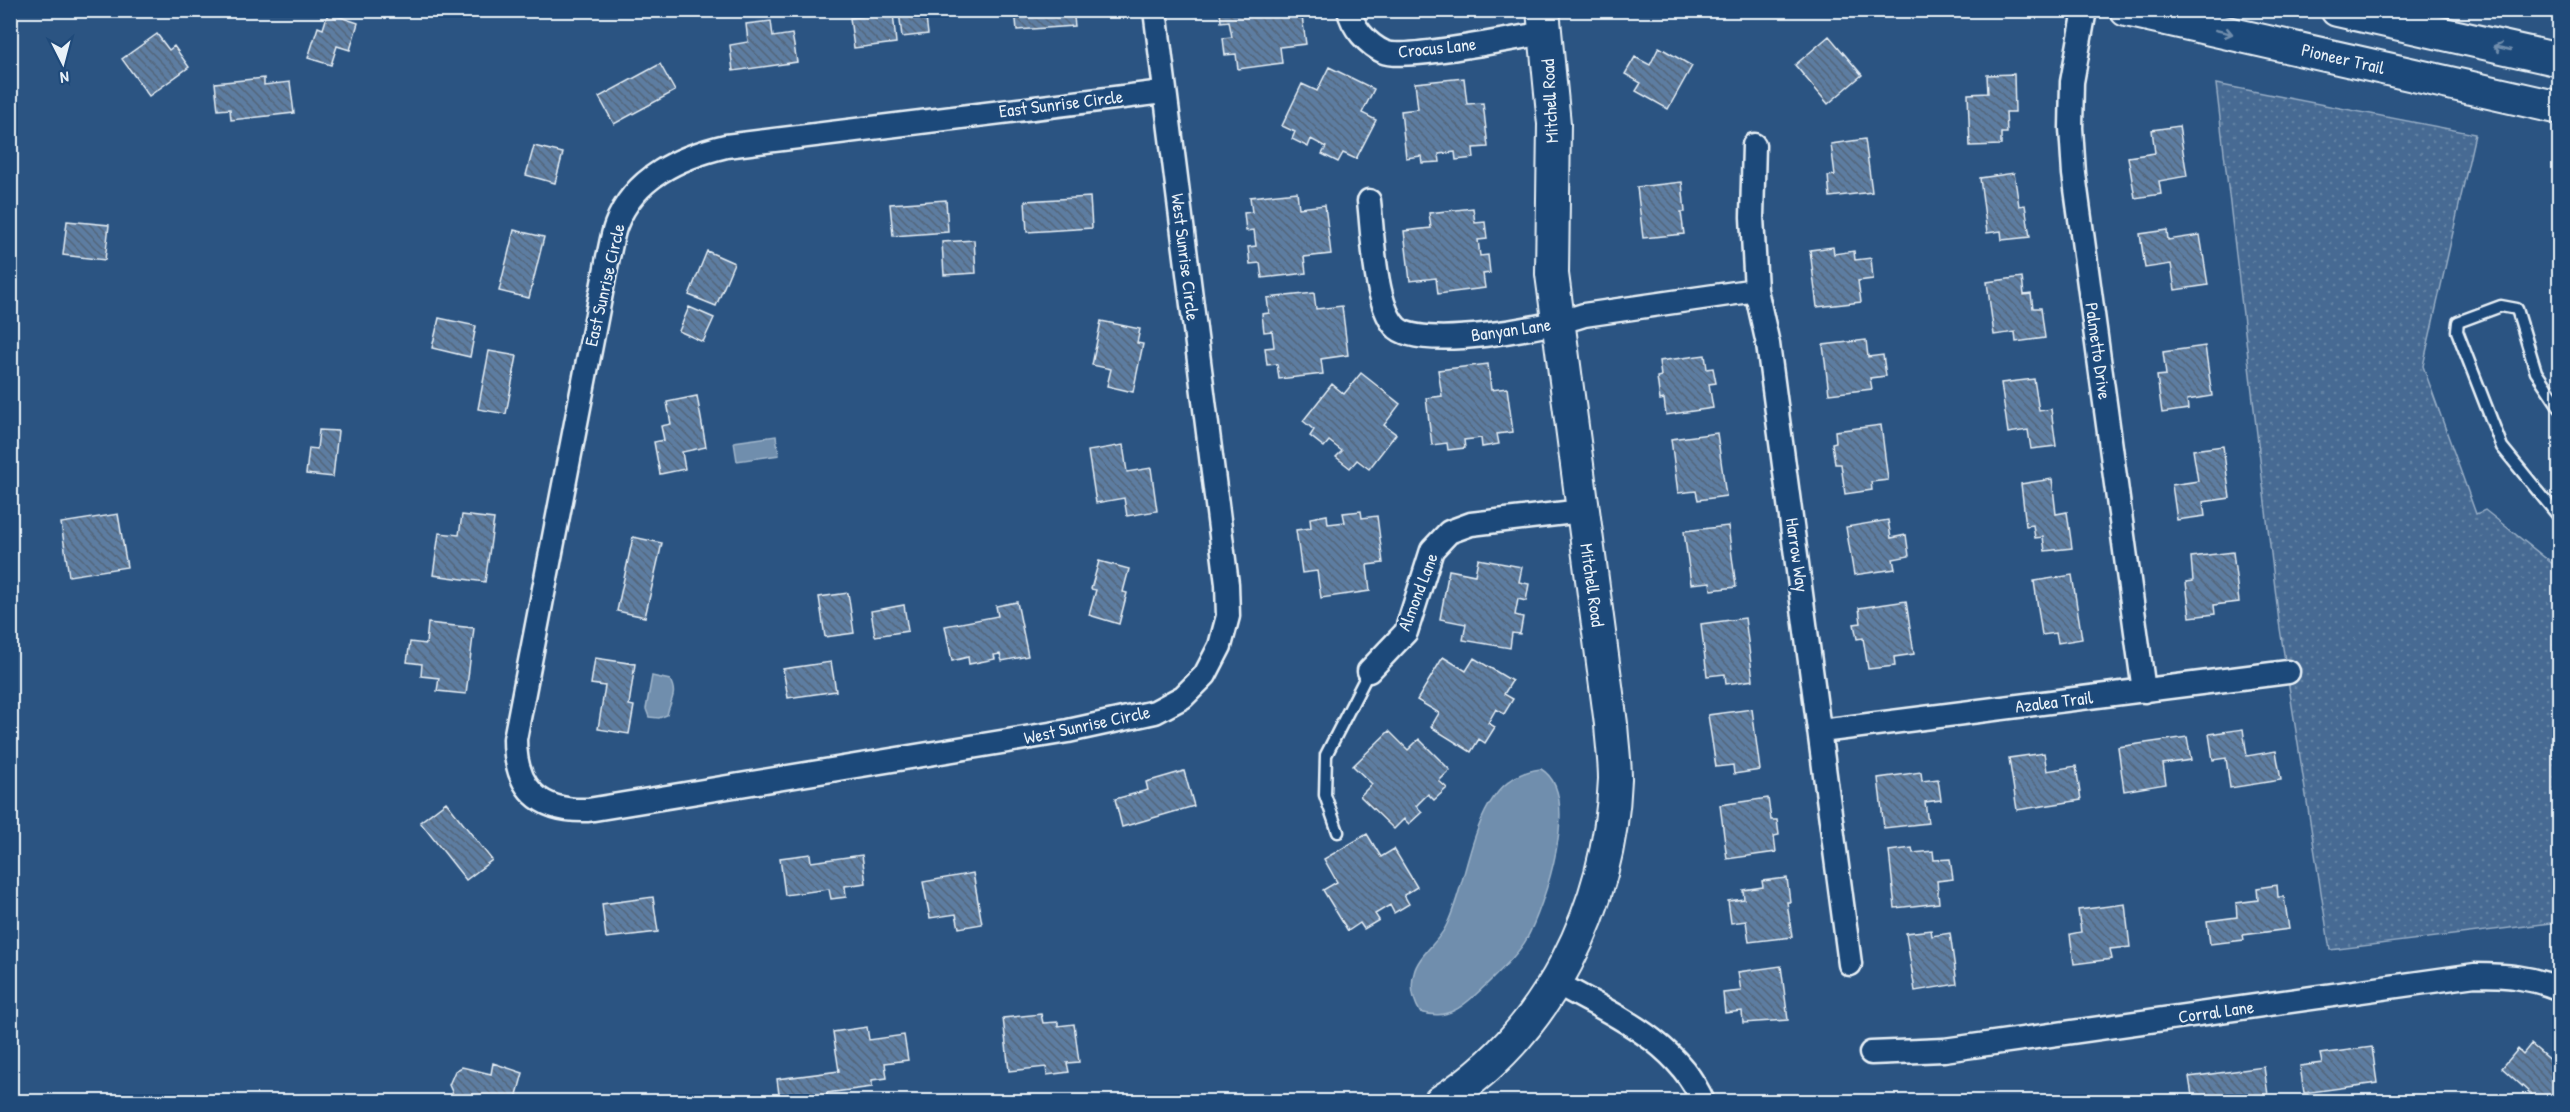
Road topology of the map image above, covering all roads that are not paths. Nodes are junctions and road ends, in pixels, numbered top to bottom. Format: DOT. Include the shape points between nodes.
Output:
graph roads {
  1 [pos="1155,10"];
  2 [pos="1349,10"];
  3 [pos="2085,10"];
  4 [pos="2126,10"];
  5 [pos="2337,10"];
  6 [pos="1544,22"];
  7 [pos="2559,60"];
  8 [pos="1163,92"];
  9 [pos="2559,108"];
  10 [pos="1754,145"];
  11 [pos="1369,201"];
  12 [pos="1756,290"];
  13 [pos="1559,324"];
  14 [pos="2559,408"];
  15 [pos="1582,511"];
  16 [pos="2559,518"];
  17 [pos="1369,670"];
  18 [pos="2288,672"];
  19 [pos="2144,691"];
  20 [pos="1821,731"];
  21 [pos="515,739"];
  22 [pos="1338,832"];
  23 [pos="1850,964"];
  24 [pos="1555,982"];
  25 [pos="2559,989"];
  26 [pos="1871,1053"];
  27 [pos="1440,1101"];
  28 [pos="1703,1101"];
  1 -- 8 [label="street, West Sunrise Circle"];
  2 -- 6 [label="street, Crocus Lane" via="1350,19 1364,38 1385,53 1411,54"];
  3 -- 19 [label="street, Palmetto Drive" via="2072,82 2074,174"];
  4 -- 9 [label="main road, Pioneer Trail, one-way"];
  7 -- 5 [label="main road, one-way"];
  6 -- 13 [label="main road, Mitchell Road" via="1554,124 1551,274"];
  8 -- 21 [label="street, East Sunrise Circle" via="726,146 693,154 660,170 635,193 616,224 608,257"];
  8 -- 21 [label="street, West Sunrise Circle" via="1227,584 1228,616 1220,646 1204,675 1183,697 1155,712 1068,731 588,810 566,811 546,804 530,791 519,775"];
  10 -- 12 [label="street, Harrow Way"];
  11 -- 13 [label="street, Banyan Lane" via="1381,299 1397,329 1416,337 1439,339"];
  12 -- 13 [label="street, Banyan Lane" via="1584,315"];
  12 -- 20 [label="street, Harrow Way" via="1768,344"];
  13 -- 15 [label="main road, Mitchell Road"];
  14 -- 16 [label="lane" via="2536,372 2517,309 2501,306 2458,322 2457,331 2502,447"];
  15 -- 17 [label="street, Almond Lane" via="1471,525 1449,532 1432,549 1406,632"];
  15 -- 24 [label="main road, Mitchell Road" via="1615,778 1609,833 1595,896"];
  17 -- 22 [label="lane" via="1326,755 1325,795"];
  18 -- 19 [label="street, Azalea Trail"];
  19 -- 20 [label="street, Azalea Trail"];
  20 -- 23 [label="street, Harrow Way"];
  24 -- 27 [label="main road, Mitchell Road" via="1498,1056"];
  24 -- 28 [label="street" via="1656,1041 1676,1061"];
  25 -- 26 [label="street, Corral Lane" via="2536,979 2475,975 1944,1050"];
}
